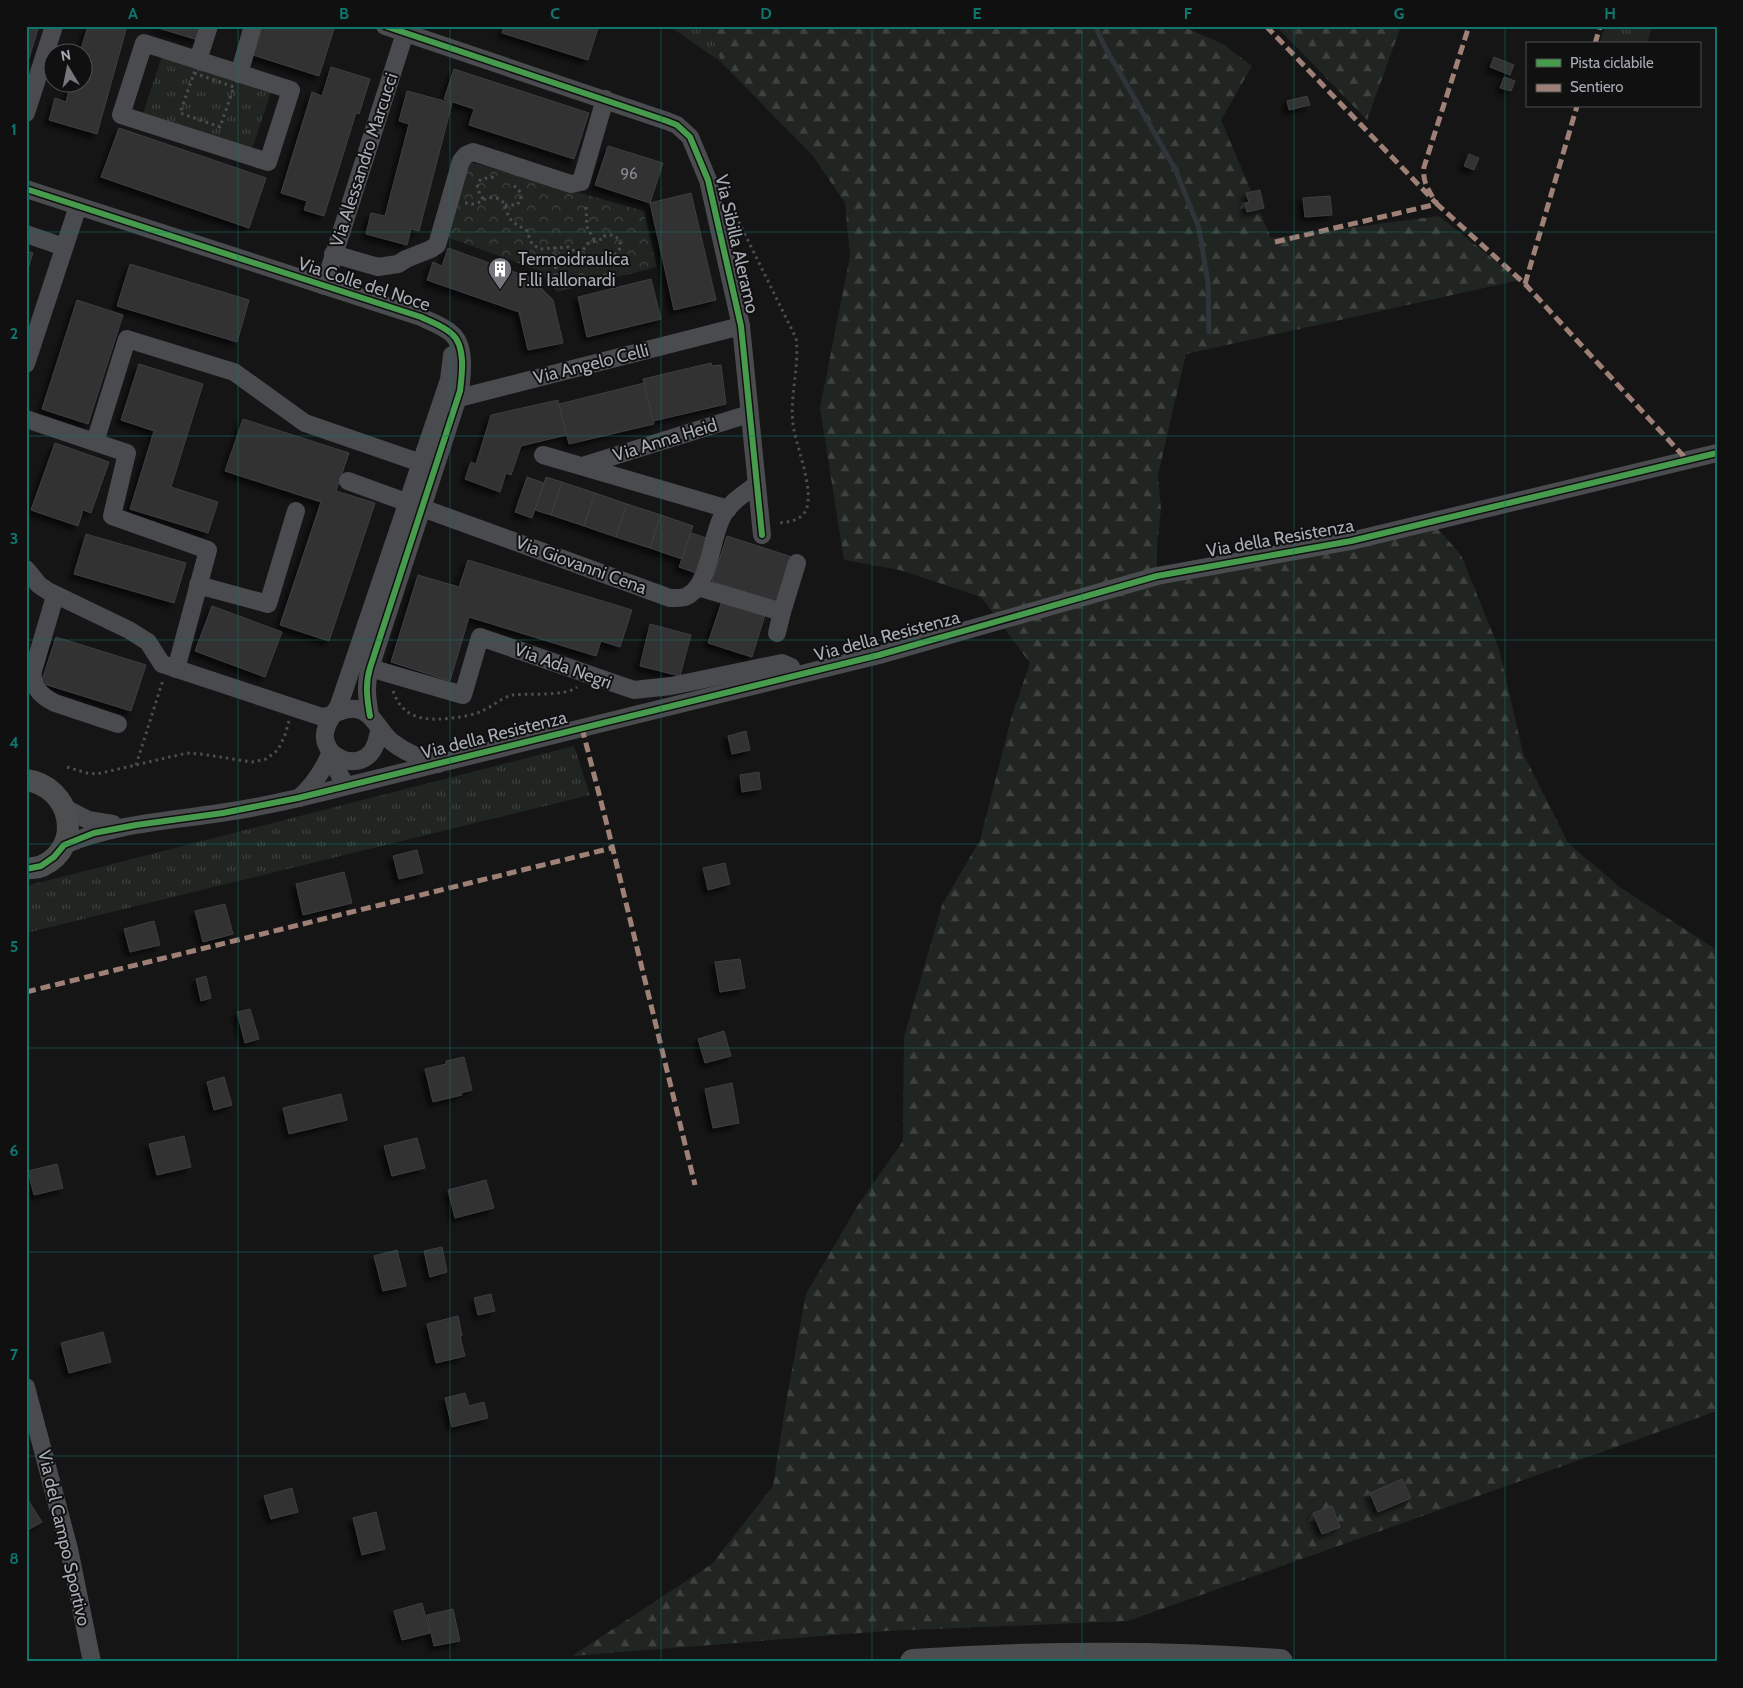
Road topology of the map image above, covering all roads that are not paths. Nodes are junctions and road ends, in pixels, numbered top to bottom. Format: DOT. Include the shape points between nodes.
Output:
graph roads {
  1 [pos="54,26"];
  2 [pos="209,26"];
  3 [pos="253,26"];
  4 [pos="385,26"];
  5 [pos="405,33"];
  6 [pos="198,60"];
  7 [pos="239,74"];
  8 [pos="605,99"];
  9 [pos="26,113"];
  10 [pos="26,189"];
  11 [pos="78,206"];
  12 [pos="26,234"];
  13 [pos="64,247"];
  14 [pos="333,254"];
  15 [pos="324,286"];
  16 [pos="441,326"];
  17 [pos="741,326"];
  18 [pos="26,364"];
  19 [pos="458,398"];
  20 [pos="441,402"];
  21 [pos="749,414"];
  22 [pos="26,419"];
  23 [pos="95,442"];
  24 [pos="1717,453"];
  25 [pos="543,455"];
  26 [pos="421,463"];
  27 [pos="582,466"];
  28 [pos="348,482"];
  29 [pos="756,485"];
  30 [pos="415,505"];
  31 [pos="728,509"];
  32 [pos="296,511"];
  33 [pos="761,530"];
  34 [pos="797,563"];
  35 [pos="26,569"];
  36 [pos="198,585"];
  37 [pos="698,587"];
  38 [pos="55,596"];
  39 [pos="782,612"];
  40 [pos="777,633"];
  41 [pos="172,667"];
  42 [pos="370,668"];
  43 [pos="793,676"];
  44 [pos="296,709"];
  45 [pos="334,714"];
  46 [pos="118,724"];
  47 [pos="375,726"];
  48 [pos="328,745"];
  49 [pos="438,764"];
  50 [pos="30,776"];
  51 [pos="377,779"];
  52 [pos="347,786"];
  53 [pos="298,798"];
  54 [pos="65,808"];
  55 [pos="136,825"];
  56 [pos="64,845"];
  57 [pos="26,869"];
  58 [pos="26,1387"];
  59 [pos="92,1662"];
  60 [pos="913,1662"];
  61 [pos="1280,1662"];
  1 -- 9 [label="street"];
  2 -- 6 [label="street"];
  3 -- 7 [label="street"];
  4 -- 5 [label="street, Via Sibilla Aleramo"];
  5 -- 8 [label="street, Via Sibilla Aleramo"];
  5 -- 14 [label="street, Via Alessandro Marcucci"];
  6 -- 7 [label="street"];
  6 -- 7 [label="street" via="144,43 121,115 268,162 291,90"];
  8 -- 14 [label="street" via="580,182 571,184 473,152 461,161 437,245 398,264 378,267"];
  8 -- 17 [label="street, Via Sibilla Aleramo" via="677,125 690,137 708,180"];
  10 -- 11 [label="street, Via Colle del Noce"];
  11 -- 13 [label="street"];
  11 -- 15 [label="street, Via Colle del Noce"];
  12 -- 13 [label="street"];
  13 -- 18 [label="street"];
  14 -- 15 [label="street, Via Alessandro Marcucci"];
  15 -- 16 [label="street, Via Colle del Noce"];
  16 -- 19 [label="street, Via Colle del Noce" via="454,335 459,346 463,363"];
  16 -- 20 [label="street, Via Colle del Noce" via="449,339 453,358"];
  17 -- 19 [label="street, Via Angelo Celli"];
  17 -- 21 [label="street, Via Sibilla Aleramo"];
  19 -- 20 [label="street, Via Angelo Celli"];
  19 -- 30 [label="street, Via Colle del Noce"];
  20 -- 26 [label="street, Via Colle del Noce"];
  21 -- 27 [label="street, Via Anna Heid"];
  21 -- 29 [label="street, Via Sibilla Aleramo"];
  22 -- 23 [label="street"];
  23 -- 26 [label="street" via="128,339 234,372 305,423"];
  23 -- 36 [label="street" via="127,453 112,516 208,550"];
  24 -- 43 [label="street, Via della Resistenza" via="1351,541 1157,576 879,655"];
  25 -- 27 [label="street, Via Anna Heid"];
  26 -- 30 [label="street, Via Colle del Noce"];
  27 -- 31 [label="street, Via Anna Heid"];
  28 -- 30 [label="street, Via Giovanni Cena"];
  29 -- 31 [label="street"];
  29 -- 33 [label="street, Via Sibilla Aleramo"];
  30 -- 37 [label="street, Via Giovanni Cena" via="670,598 689,596"];
  30 -- 42 [label="street, Via Colle del Noce"];
  30 -- 45 [label="street, Via Colle del Noce"];
  31 -- 37 [label="street" via="722,517"];
  32 -- 36 [label="street" via="268,604"];
  34 -- 39 [label="street"];
  35 -- 38 [label="street" via="39,585"];
  36 -- 41 [label="street"];
  37 -- 39 [label="street"];
  38 -- 41 [label="street" via="129,630 148,642 162,664"];
  38 -- 46 [label="street" via="33,671 34,684 55,703"];
  39 -- 40 [label="street"];
  41 -- 44 [label="street"];
  42 -- 43 [label="street, Via Ada Negri" via="463,694 480,637 634,690 671,686 782,663 791,666"];
  42 -- 47 [label="street, Via Colle del Noce" via="366,692"];
  43 -- 49 [label="street, Via della Resistenza"];
  44 -- 45 [label="street" via="322,717"];
  44 -- 48 [label="street" via="317,723"];
  45 -- 47 [label="street" via="354,708 365,712"];
  45 -- 48 [label="street, Via Colle del Noce" via="327,723"];
  47 -- 48 [label="street" via="375,747 358,761 342,760"];
  47 -- 49 [label="street" via="402,749"];
  47 -- 51 [label="street, Via Colle del Noce" via="382,748"];
  48 -- 52 [label="street" via="338,775"];
  48 -- 53 [label="street, Via Colle del Noce" via="316,780"];
  49 -- 51 [label="street, Via della Resistenza"];
  50 -- 54 [label="main road" via="50,788"];
  51 -- 52 [label="street, Via della Resistenza"];
  52 -- 53 [label="street, Via della Resistenza"];
  53 -- 55 [label="street, Via della Resistenza"];
  54 -- 55 [label="street, Via della Resistenza" via="93,822"];
  54 -- 56 [label="main road" via="68,827"];
  55 -- 56 [label="street, Via della Resistenza" via="94,833"];
  56 -- 57 [label="main road" via="41,866"];
  58 -- 59 [label="street, Via del Campo Sportivo" via="69,1548"];
  60 -- 61 [label="highway" via="1150,1655"];
}
